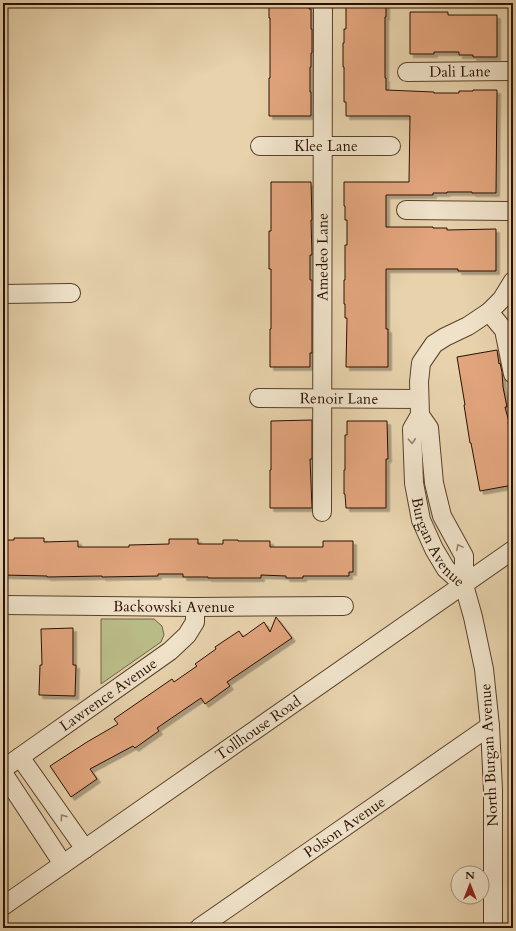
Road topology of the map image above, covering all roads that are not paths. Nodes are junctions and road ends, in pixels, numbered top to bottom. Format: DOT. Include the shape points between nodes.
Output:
graph roads {
  1 [pos="323,3"];
  2 [pos="513,71"];
  3 [pos="407,72"];
  4 [pos="260,146"];
  5 [pos="322,146"];
  6 [pos="391,146"];
  7 [pos="406,210"];
  8 [pos="513,211"];
  9 [pos="513,281"];
  10 [pos="71,293"];
  11 [pos="3,294"];
  12 [pos="489,312"];
  13 [pos="513,374"];
  14 [pos="259,398"];
  15 [pos="322,398"];
  16 [pos="420,407"];
  17 [pos="433,469"];
  18 [pos="414,470"];
  19 [pos="322,512"];
  20 [pos="513,550"];
  21 [pos="464,585"];
  22 [pos="3,605"];
  23 [pos="195,606"];
  24 [pos="344,606"];
  25 [pos="490,726"];
  26 [pos="20,757"];
  27 [pos="3,769"];
  28 [pos="3,773"];
  29 [pos="85,849"];
  30 [pos="63,864"];
  31 [pos="3,906"];
  32 [pos="199,928"];
  33 [pos="493,928"];
  1 -- 5 [label="street, Amedeo Lane"];
  2 -- 3 [label="street, Dali Lane"];
  4 -- 5 [label="street, Klee Lane"];
  5 -- 6 [label="street, Klee Lane"];
  5 -- 15 [label="street, Amedeo Lane"];
  7 -- 8 [label="street"];
  9 -- 12 [label="street, Burgan Avenue" via="502,299"];
  10 -- 11 [label="street"];
  12 -- 13 [label="street" via="504,330"];
  12 -- 16 [label="street, Burgan Avenue" via="434,344 421,363"];
  14 -- 15 [label="street, Renoir Lane"];
  15 -- 16 [label="street, Renoir Lane"];
  15 -- 19 [label="street, Amedeo Lane"];
  16 -- 17 [label="street, Burgan Avenue" via="429,428"];
  16 -- 18 [label="street, Burgan Avenue, one-way" via="412,429"];
  17 -- 18 [label="street, Burgan Avenue"];
  21 -- 17 [label="street, Burgan Avenue, one-way" via="464,556 442,516"];
  18 -- 21 [label="street, Burgan Avenue" via="414,483 424,528 446,569"];
  20 -- 21 [label="street, Tollhouse Road"];
  21 -- 25 [label="street, North Burgan Avenue" via="484,669"];
  21 -- 29 [label="street, Tollhouse Road"];
  22 -- 23 [label="street, Backowski Avenue"];
  23 -- 24 [label="street, Backowski Avenue"];
  23 -- 26 [label="street, Lawrence Avenue" via="195,622 187,635 170,651"];
  25 -- 32 [label="street, Polson Avenue"];
  25 -- 33 [label="street, North Burgan Avenue" via="493,790"];
  26 -- 27 [label="street, Lawrence Avenue"];
  29 -- 26 [label="street, one-way"];
  28 -- 30 [label="street"];
  29 -- 30 [label="street, Tollhouse Road"];
  30 -- 31 [label="street, Tollhouse Road"];
}
